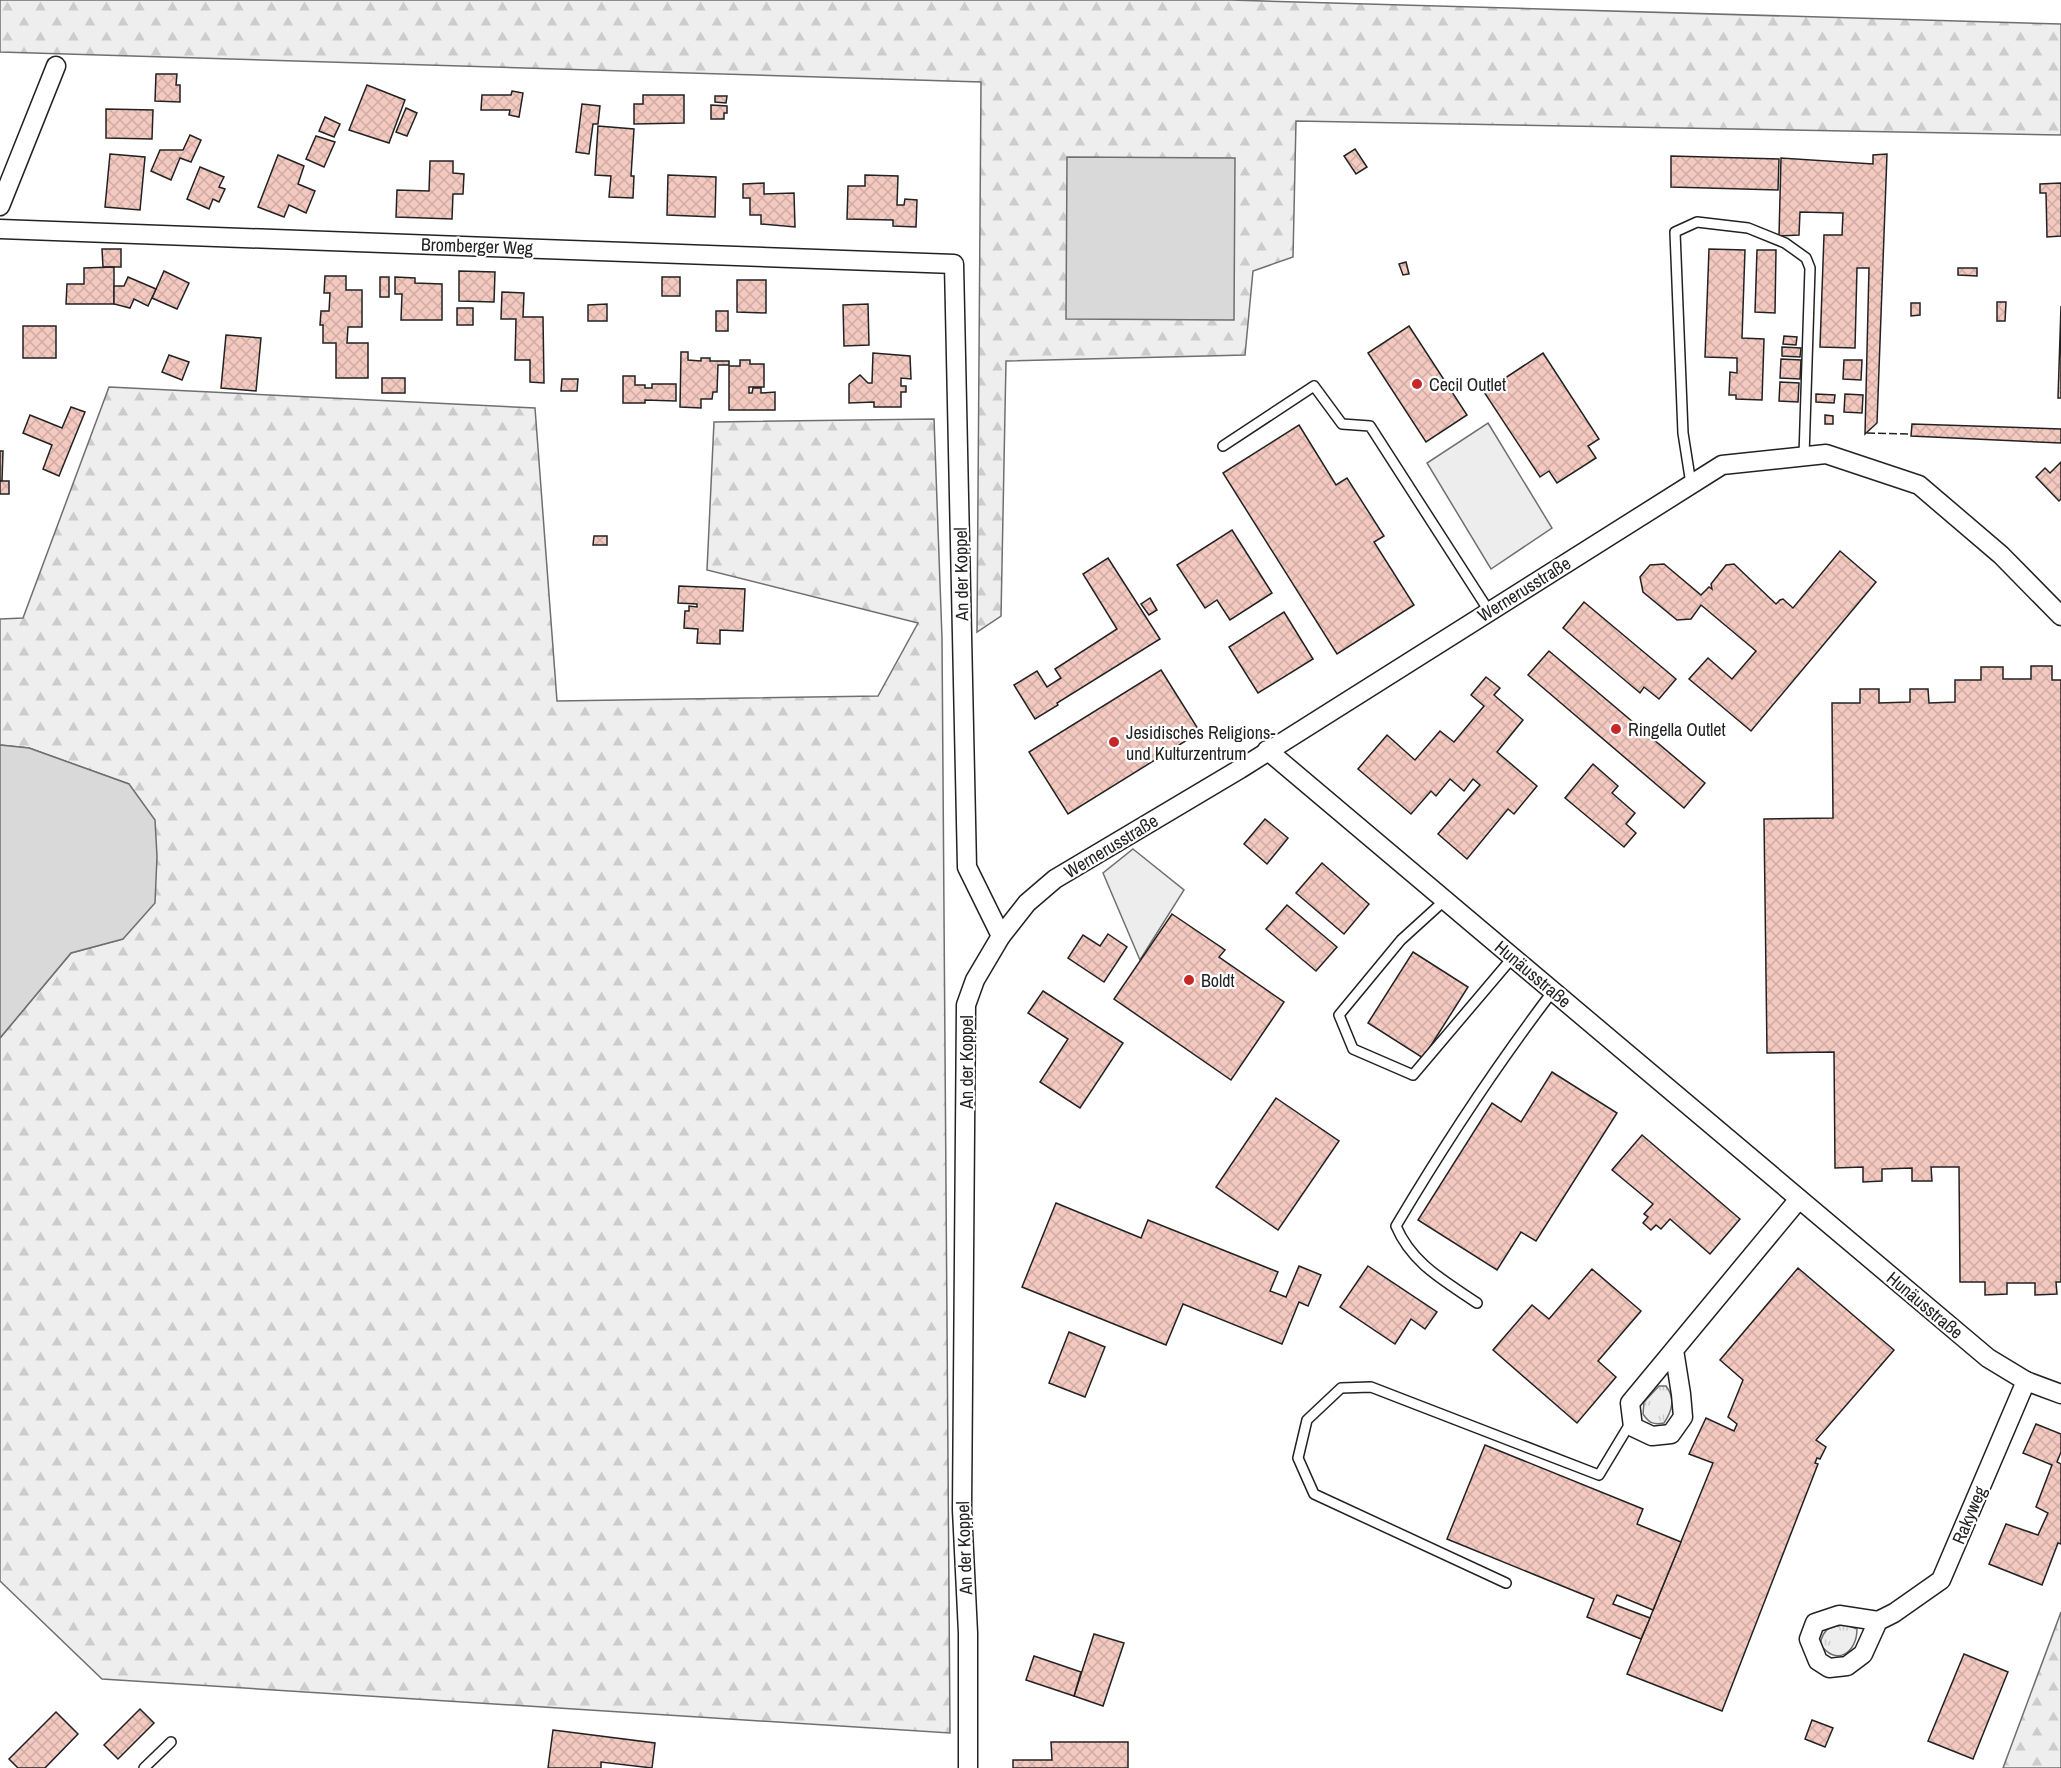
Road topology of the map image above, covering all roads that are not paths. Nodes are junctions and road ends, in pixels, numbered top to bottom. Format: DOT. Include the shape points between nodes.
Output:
graph roads {
  1 [pos="56,66"];
  2 [pos="0,206"];
  3 [pos="0,229"];
  4 [pos="954,264"];
  5 [pos="1223,446"];
  6 [pos="1804,456"];
  7 [pos="1691,484"];
  8 [pos="1489,611"];
  9 [pos="2061,616"];
  10 [pos="1267,750"];
  11 [pos="1445,900"];
  12 [pos="1001,936"];
  13 [pos="1513,957"];
  14 [pos="1553,991"];
  15 [pos="1799,1199"];
  16 [pos="1477,1303"];
  17 [pos="1674,1350"];
  18 [pos="2026,1381"];
  19 [pos="2061,1394"];
  20 [pos="1632,1420"];
  21 [pos="1506,1583"];
  22 [pos="1878,1621"];
  23 [pos="171,1742"];
  24 [pos="144,1768"];
  25 [pos="968,1768"];
  1 -- 2 [label="street"];
  3 -- 4 [label="street, Bromberger Weg"];
  4 -- 12 [label="street, An der Koppel" via="967,867"];
  5 -- 8 [label="lane" via="1314,386 1342,424 1370,426"];
  6 -- 7 [label="street, Wernerusstraße" via="1722,465"];
  6 -- 7 [label="lane" via="1810,268 1806,258 1785,243 1748,228 1697,222 1676,232 1683,433"];
  6 -- 9 [label="street, Wernerusstraße" via="1826,454 1919,485 2001,555"];
  7 -- 8 [label="street, Wernerusstraße"];
  8 -- 10 [label="street, Wernerusstraße"];
  10 -- 11 [label="street, Hunäusstraße"];
  10 -- 12 [label="street, Wernerusstraße" via="1055,879 1027,903"];
  11 -- 13 [label="street, Hunäusstraße"];
  11 -- 13 [label="lane" via="1401,940 1339,1015 1353,1049 1413,1075"];
  12 -- 25 [label="street, An der Koppel" via="975,980 966,1005 962,1510 968,1633"];
  13 -- 14 [label="street, Hunäusstraße"];
  14 -- 15 [label="street, Hunäusstraße"];
  14 -- 16 [label="lane" via="1472,1104 1396,1226 1402,1242 1422,1265"];
  15 -- 17 [label="street"];
  15 -- 18 [label="street, Hunäusstraße" via="1988,1358"];
  17 -- 20 [label="street" via="1630,1403"];
  17 -- 20 [label="street" via="1683,1418 1671,1434 1652,1436 1633,1427"];
  18 -- 19 [label="street, Hunäusstraße"];
  18 -- 22 [label="street, Rakyweg" via="1941,1580"];
  20 -- 21 [label="lane" via="1599,1475 1371,1387 1341,1388 1306,1420 1298,1458 1314,1494"];
  23 -- 24 [label="lane"];
}
